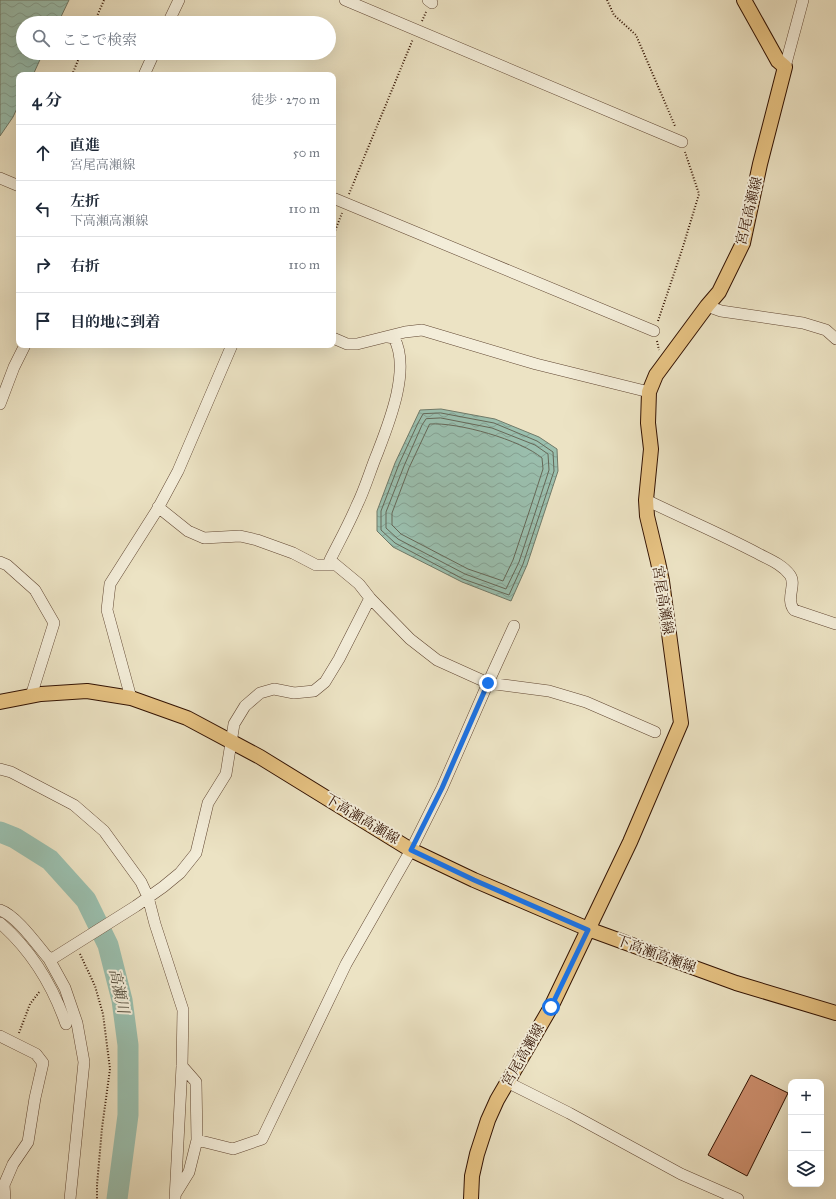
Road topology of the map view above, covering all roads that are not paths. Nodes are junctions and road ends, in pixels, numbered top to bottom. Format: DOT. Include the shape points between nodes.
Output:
graph roads {
  1 [pos="179,0"];
  2 [pos="345,0"];
  3 [pos="744,0"];
  4 [pos="803,0"];
  5 [pos="171,16"];
  6 [pos="151,60"];
  7 [pos="785,67"];
  8 [pos="145,72"];
  9 [pos="682,142"];
  10 [pos="0,178"];
  11 [pos="16,185"];
  12 [pos="336,199"];
  13 [pos="707,306"];
  14 [pos="654,331"];
  15 [pos="388,337"];
  16 [pos="336,339"];
  17 [pos="836,339"];
  18 [pos="24,348"];
  19 [pos="231,348"];
  20 [pos="649,392"];
  21 [pos="0,404"];
  22 [pos="646,500"];
  23 [pos="158,507"];
  24 [pos="0,562"];
  25 [pos="335,565"];
  26 [pos="370,598"];
  27 [pos="836,624"];
  28 [pos="514,626"];
  29 [pos="488,683"];
  30 [pos="31,696"];
  31 [pos="131,698"];
  32 [pos="0,702"];
  33 [pos="655,732"];
  34 [pos="231,741"];
  35 [pos="0,769"];
  36 [pos="411,850"];
  37 [pos="148,897"];
  38 [pos="0,910"];
  39 [pos="0,923"];
  40 [pos="588,930"];
  41 [pos="52,958"];
  42 [pos="836,1013"];
  43 [pos="66,1024"];
  44 [pos="0,1036"];
  45 [pos="182,1066"];
  46 [pos="508,1082"];
  47 [pos="197,1140"];
  48 [pos="175,1196"];
  49 [pos="5,1199"];
  50 [pos="70,1199"];
  51 [pos="471,1199"];
  52 [pos="738,1199"];
  1 -- 5 [label="street"];
  2 -- 9 [label="street"];
  3 -- 7 [label="main road" via="778,61"];
  4 -- 7 [label="street"];
  6 -- 8 [label="street"];
  7 -- 13 [label="main road, 宮尾高瀬線" via="743,244 719,292"];
  10 -- 11 [label="street"];
  12 -- 14 [label="street"];
  13 -- 17 [label="street" via="803,323 826,330"];
  13 -- 20 [label="main road, 宮尾高瀬線" via="656,375"];
  15 -- 16 [label="street" via="357,344 347,344"];
  15 -- 20 [label="street" via="422,330 536,364"];
  15 -- 25 [label="street" via="394,338 398,346 400,362 397,394 392,415 358,504 330,560"];
  18 -- 21 [label="street"];
  19 -- 23 [label="street" via="178,471"];
  20 -- 22 [label="main road, 宮尾高瀬線" via="648,422 651,449"];
  22 -- 27 [label="street" via="778,564 790,575 793,582 790,598 794,610"];
  22 -- 40 [label="main road, 宮尾高瀬線" via="646,516 662,581 681,723 630,842"];
  23 -- 25 [label="street" via="188,531 204,538 240,536 272,545 316,565"];
  23 -- 31 [label="street" via="110,584 107,610"];
  24 -- 30 [label="street" via="7,565 35,590 54,623"];
  25 -- 26 [label="street" via="359,584"];
  26 -- 29 [label="street" via="410,639 437,660"];
  26 -- 34 [label="street" via="325,682 314,691 294,693 274,689 260,693 245,706 234,724"];
  28 -- 29 [label="street"];
  29 -- 33 [label="street" via="557,693 586,702"];
  29 -- 36 [label="street" via="442,788"];
  30 -- 31 [label="main road, 下高瀬高瀬線" via="88,691"];
  30 -- 32 [label="main road, 下高瀬高瀬線"];
  31 -- 34 [label="main road, 下高瀬高瀬線" via="187,718"];
  34 -- 36 [label="main road, 下高瀬高瀬線"];
  34 -- 37 [label="street" via="226,774 208,803 196,853 180,874"];
  35 -- 37 [label="street" via="48,790 79,809 104,831 141,882"];
  36 -- 40 [label="main road, 下高瀬高瀬線"];
  36 -- 47 [label="street" via="346,964 262,1140 233,1149"];
  37 -- 41 [label="street"];
  37 -- 45 [label="street" via="183,1010"];
  38 -- 41 [label="street" via="7,912"];
  39 -- 43 [label="street" via="33,958 48,981"];
  40 -- 42 [label="main road, 下高瀬高瀬線" via="736,983"];
  40 -- 46 [label="main road, 宮尾高瀬線" via="551,1007"];
  41 -- 50 [label="street" via="77,1023 84,1062"];
  44 -- 49 [label="street" via="36,1054 43,1063 28,1142 13,1164 4,1185"];
  45 -- 47 [label="street" via="196,1082"];
  45 -- 48 [label="street"];
  46 -- 51 [label="main road, 宮尾高瀬線" via="488,1120 477,1154 472,1176"];
  46 -- 52 [label="street" via="681,1174"];
  47 -- 48 [label="street" via="189,1172"];
}
